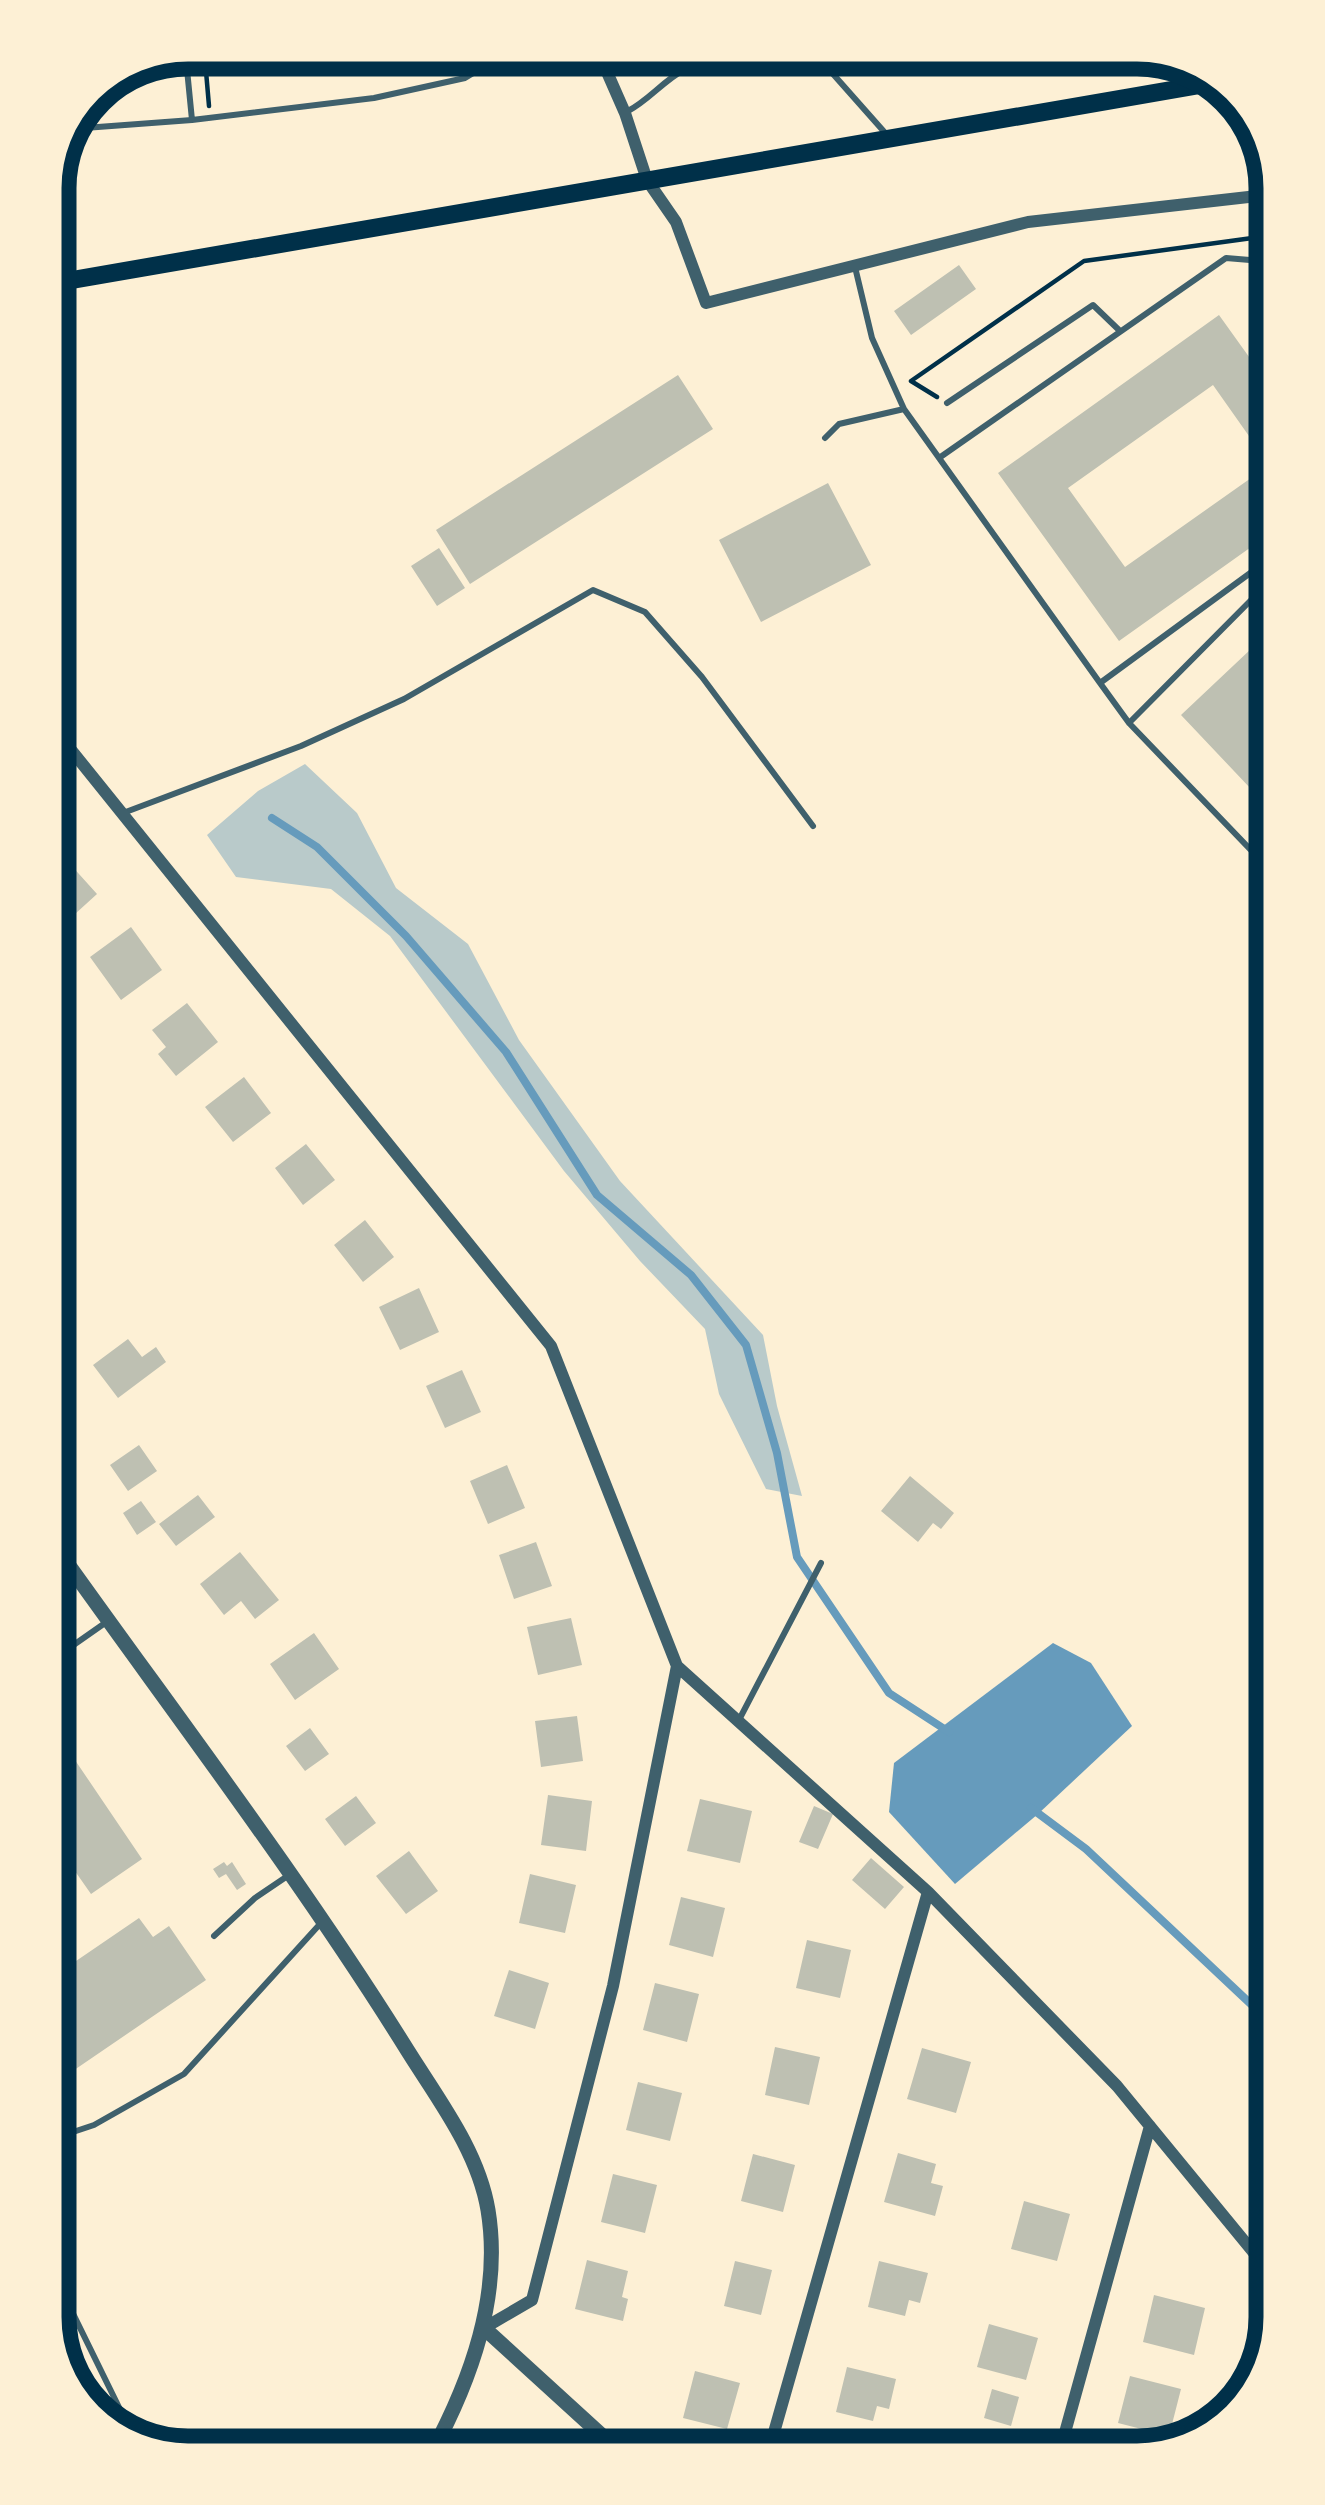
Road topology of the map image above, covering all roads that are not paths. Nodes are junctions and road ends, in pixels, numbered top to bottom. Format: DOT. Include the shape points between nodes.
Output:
graph roads {
  1 [pos="186,69"];
  2 [pos="480,69"];
  3 [pos="605,69"];
  4 [pos="612,69"];
  5 [pos="685,69"];
  6 [pos="829,69"];
  7 [pos="607,72"];
  8 [pos="1197,85"];
  9 [pos="625,113"];
  10 [pos="191,120"];
  11 [pos="86,128"];
  12 [pos="890,138"];
  13 [pos="646,180"];
  14 [pos="1256,196"];
  15 [pos="1256,265"];
  16 [pos="855,267"];
  17 [pos="69,281"];
  18 [pos="1120,331"];
  19 [pos="947,403"];
  20 [pos="904,409"];
  21 [pos="825,439"];
  22 [pos="939,458"];
  23 [pos="1256,569"];
  24 [pos="1256,595"];
  25 [pos="1100,683"];
  26 [pos="1129,723"];
  27 [pos="69,747"];
  28 [pos="123,813"];
  29 [pos="813,826"];
  30 [pos="1256,855"];
  31 [pos="821,1563"];
  32 [pos="69,1566"];
  33 [pos="108,1621"];
  34 [pos="69,1649"];
  35 [pos="677,1666"];
  36 [pos="738,1721"];
  37 [pos="289,1875"];
  38 [pos="928,1892"];
  39 [pos="322,1921"];
  40 [pos="214,1936"];
  41 [pos="1150,2126"];
  42 [pos="71,2133"];
  43 [pos="1256,2255"];
  44 [pos="69,2305"];
  45 [pos="484,2328"];
  46 [pos="124,2417"];
  47 [pos="439,2436"];
  48 [pos="602,2436"];
  49 [pos="773,2436"];
  50 [pos="1064,2436"];
  1 -- 10 [label="lane"];
  2 -- 10 [label="lane" via="374,98"];
  3 -- 7 [label="street"];
  4 -- 7 [label="street"];
  5 -- 9 [label="lane"];
  6 -- 12 [label="lane"];
  7 -- 9 [label="street"];
  8 -- 12 [label="main road"];
  9 -- 13 [label="street"];
  10 -- 11 [label="lane"];
  12 -- 13 [label="main road"];
  13 -- 16 [label="street" via="676,222 706,303"];
  13 -- 17 [label="main road"];
  14 -- 16 [label="street" via="1028,222"];
  15 -- 18 [label="lane" via="1226,258"];
  16 -- 20 [label="lane" via="872,338"];
  18 -- 19 [label="lane" via="1093,304"];
  18 -- 22 [label="lane"];
  20 -- 21 [label="lane" via="839,424"];
  20 -- 22 [label="lane"];
  22 -- 25 [label="lane"];
  23 -- 25 [label="lane"];
  24 -- 26 [label="lane"];
  25 -- 26 [label="lane"];
  26 -- 30 [label="lane"];
  27 -- 28 [label="street"];
  28 -- 29 [label="lane" via="404,699 593,590 645,612"];
  28 -- 35 [label="street" via="551,1346"];
  31 -- 36 [label="lane"];
  32 -- 33 [label="street"];
  33 -- 34 [label="lane"];
  33 -- 37 [label="street"];
  35 -- 36 [label="street"];
  35 -- 45 [label="street" via="613,1986 532,2300"];
  36 -- 38 [label="street"];
  37 -- 39 [label="street"];
  37 -- 40 [label="lane"];
  38 -- 41 [label="street"];
  38 -- 49 [label="street"];
  39 -- 42 [label="lane" via="184,2074"];
  39 -- 45 [label="street" via="475,2167 492,2247"];
  41 -- 43 [label="street"];
  41 -- 50 [label="street"];
  44 -- 46 [label="lane"];
  45 -- 47 [label="street"];
  45 -- 48 [label="street"];
}
